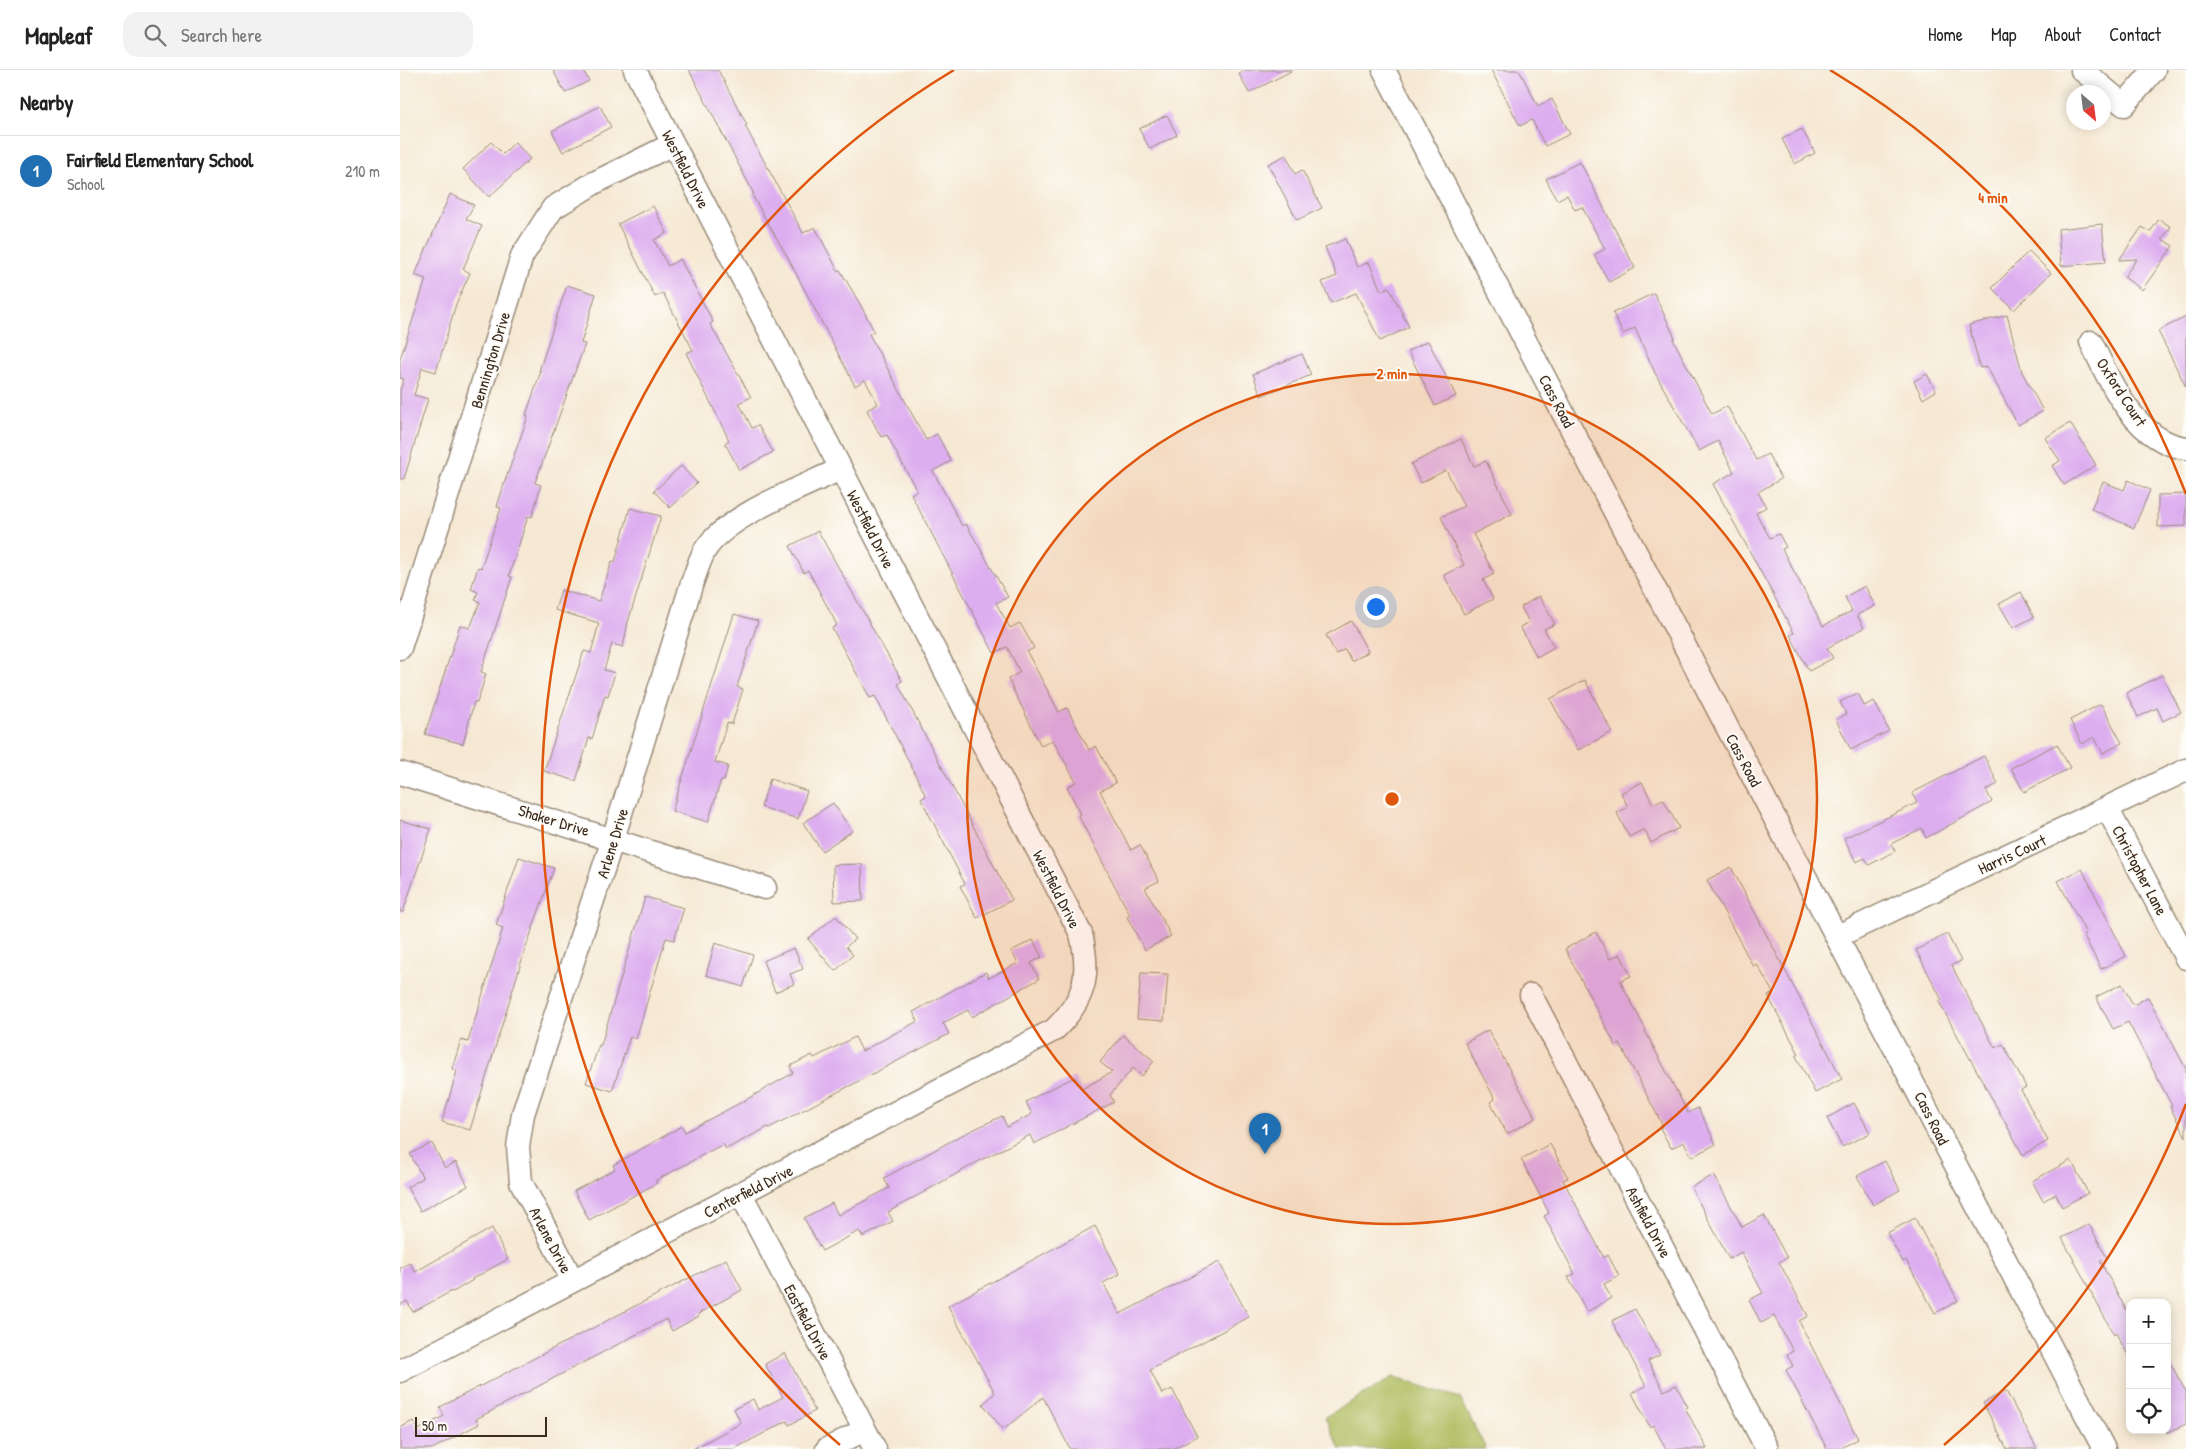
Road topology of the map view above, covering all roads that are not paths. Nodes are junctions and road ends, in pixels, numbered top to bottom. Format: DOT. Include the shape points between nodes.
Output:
graph roads {
  1 [pos="635,70"];
  2 [pos="1384,70"];
  3 [pos="2082,70"];
  4 [pos="2154,70"];
  5 [pos="673,144"];
  6 [pos="2091,342"];
  7 [pos="2186,448"];
  8 [pos="840,470"];
  9 [pos="400,648"];
  10 [pos="2186,770"];
  11 [pos="400,773"];
  12 [pos="2107,808"];
  13 [pos="613,839"];
  14 [pos="764,888"];
  15 [pos="1838,936"];
  16 [pos="2186,958"];
  17 [pos="1082,994"];
  18 [pos="1531,995"];
  19 [pos="741,1194"];
  20 [pos="573,1281"];
  21 [pos="400,1371"];
  22 [pos="870,1439"];
  23 [pos="827,1449"];
  24 [pos="1767,1449"];
  25 [pos="2104,1449"];
  1 -- 5 [label="street, Westfield Drive"];
  2 -- 15 [label="street, Cass Road"];
  3 -- 4 [label="street" via="2124,105"];
  5 -- 8 [label="street, Westfield Drive"];
  5 -- 9 [label="street, Bennington Drive" via="594,183 553,208 522,256"];
  6 -- 7 [label="street, Oxford Court" via="2105,371 2145,429 2165,442"];
  8 -- 13 [label="street, Arlene Drive" via="726,527 705,551 691,586"];
  8 -- 17 [label="street, Westfield Drive" via="1081,934 1086,955"];
  10 -- 12 [label="street, Harris Court"];
  11 -- 13 [label="street, Shaker Drive"];
  12 -- 15 [label="street, Harris Court"];
  12 -- 16 [label="street, Christopher Lane"];
  13 -- 14 [label="street, Shaker Drive"];
  13 -- 20 [label="street, Arlene Drive" via="523,1114 518,1146 521,1182"];
  15 -- 25 [label="street, Cass Road"];
  17 -- 19 [label="street, Centerfield Drive" via="1068,1017 1054,1030"];
  18 -- 24 [label="street, Ashfield Drive"];
  19 -- 20 [label="street, Centerfield Drive"];
  19 -- 22 [label="street, Eastfield Drive"];
  20 -- 21 [label="street, Centerfield Drive"];
  22 -- 23 [label="street"];
}
